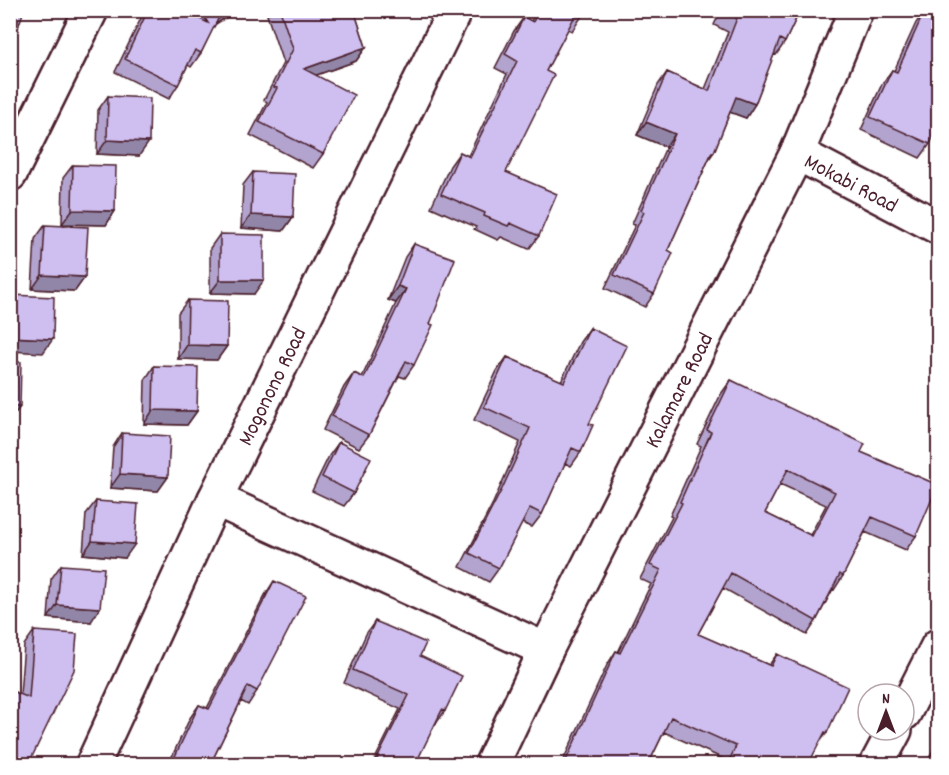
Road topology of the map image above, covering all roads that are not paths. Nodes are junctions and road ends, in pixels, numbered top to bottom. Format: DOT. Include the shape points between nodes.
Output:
graph roads {
  1 [pos="91,10"];
  2 [pos="455,10"];
  3 [pos="856,10"];
  4 [pos="797,153"];
  5 [pos="10,174"];
  6 [pos="939,227"];
  7 [pos="215,500"];
  8 [pos="939,646"];
  9 [pos="546,650"];
  10 [pos="916,690"];
  11 [pos="889,742"];
  12 [pos="93,765"];
  13 [pos="492,765"];
  14 [pos="877,765"];
  1 -- 5 [label="street"];
  2 -- 7 [label="street, Mogonono Road"];
  3 -- 4 [label="street, Kalamare Road"];
  4 -- 6 [label="street, Mokabi Road"];
  4 -- 9 [label="street, Kalamare Road"];
  7 -- 9 [label="street"];
  7 -- 12 [label="street, Mogonono Road"];
  8 -- 10 [label="street"];
  9 -- 13 [label="street, Kalamare Road"];
  11 -- 14 [label="street"];
}
